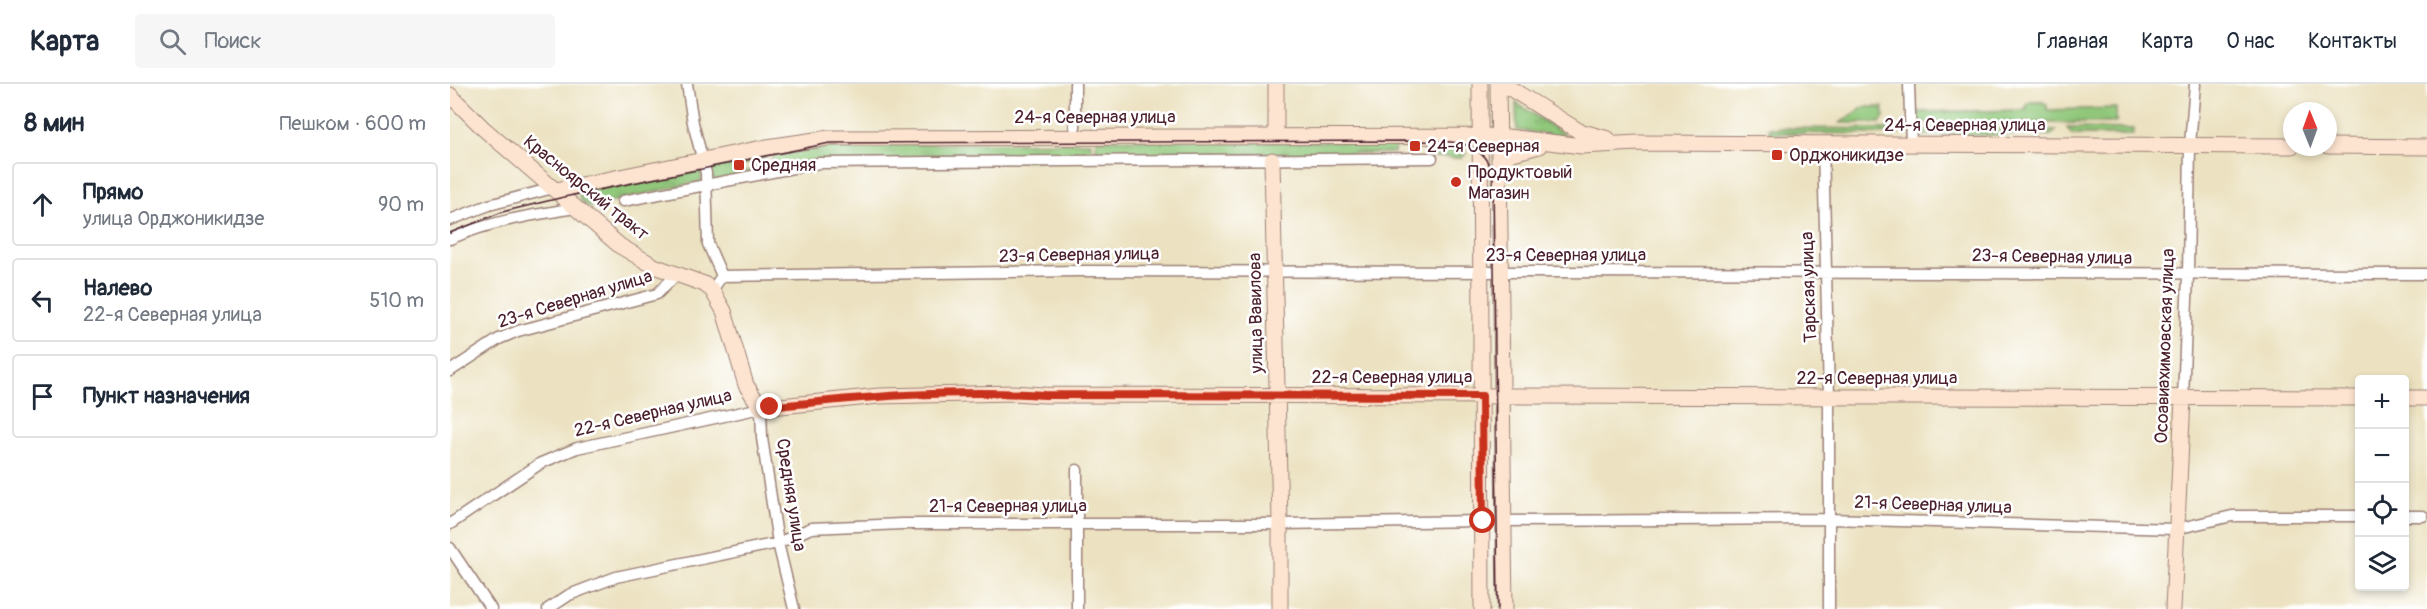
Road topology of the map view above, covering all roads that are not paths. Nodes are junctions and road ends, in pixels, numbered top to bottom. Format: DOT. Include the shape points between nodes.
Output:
graph roads {
  1 [pos="687,84"];
  2 [pos="1075,84"];
  3 [pos="1276,84"];
  4 [pos="1480,84"];
  5 [pos="1498,84"];
  6 [pos="1503,84"];
  7 [pos="1909,84"];
  8 [pos="2195,84"];
  9 [pos="450,95"];
  10 [pos="1075,127"];
  11 [pos="1276,136"];
  12 [pos="1480,136"];
  13 [pos="1499,136"];
  14 [pos="1550,143"];
  15 [pos="1638,143"];
  16 [pos="1823,144"];
  17 [pos="1911,144"];
  18 [pos="2190,145"];
  19 [pos="2283,146"];
  20 [pos="2337,146"];
  21 [pos="2427,147"];
  22 [pos="1432,158"];
  23 [pos="1272,160"];
  24 [pos="705,161"];
  25 [pos="1500,167"];
  26 [pos="706,184"];
  27 [pos="555,189"];
  28 [pos="623,201"];
  29 [pos="576,208"];
  30 [pos="450,220"];
  31 [pos="450,239"];
  32 [pos="1274,271"];
  33 [pos="1481,271"];
  34 [pos="1502,271"];
  35 [pos="1825,271"];
  36 [pos="2427,274"];
  37 [pos="676,275"];
  38 [pos="2188,275"];
  39 [pos="722,276"];
  40 [pos="712,290"];
  41 [pos="450,371"];
  42 [pos="1277,396"];
  43 [pos="1482,396"];
  44 [pos="1503,396"];
  45 [pos="1829,397"];
  46 [pos="2182,398"];
  47 [pos="2355,398"];
  48 [pos="2409,398"];
  49 [pos="2427,398"];
  50 [pos="761,408"];
  51 [pos="1077,470"];
  52 [pos="2355,516"];
  53 [pos="2409,516"];
  54 [pos="2423,516"];
  55 [pos="1829,519"];
  56 [pos="1483,521"];
  57 [pos="1504,521"];
  58 [pos="1077,522"];
  59 [pos="450,524"];
  60 [pos="1280,524"];
  61 [pos="2176,529"];
  62 [pos="778,543"];
  63 [pos="450,548"];
  64 [pos="491,609"];
  65 [pos="549,609"];
  66 [pos="794,609"];
  67 [pos="1077,609"];
  68 [pos="1280,609"];
  69 [pos="1482,609"];
  70 [pos="1505,609"];
  71 [pos="1829,609"];
  72 [pos="2173,609"];
  1 -- 24 [label="street" via="693,123"];
  2 -- 10 [label="street"];
  3 -- 11 [label="main road"];
  4 -- 12 [label="main road"];
  5 -- 13 [label="main road"];
  6 -- 15 [label="main road, 24-я Северная улица" via="1588,135"];
  7 -- 17 [label="street"];
  8 -- 18 [label="street, Осоавиахимовская улица"];
  9 -- 27 [label="main road, Красноярский тракт"];
  11 -- 12 [label="main road, 24-я Северная улица"];
  11 -- 24 [label="main road, 24-я Северная улица" via="829,138"];
  12 -- 13 [label="main road, 24-я Северная улица"];
  12 -- 33 [label="main road"];
  13 -- 14 [label="main road, 24-я Северная улица"];
  13 -- 25 [label="main road"];
  14 -- 15 [label="main road, 24-я Северная улица"];
  14 -- 25 [label="main road" via="1516,151"];
  15 -- 16 [label="main road, 24-я Северная улица"];
  16 -- 17 [label="main road, 24-я Северная улица"];
  16 -- 35 [label="street, Тарская улица"];
  17 -- 18 [label="main road, 24-я Северная улица"];
  18 -- 19 [label="main road, 24-я Северная улица"];
  18 -- 38 [label="street, Осоавиахимовская улица"];
  20 -- 21 [label="main road"];
  22 -- 23 [label="street"];
  23 -- 26 [label="street" via="819,163"];
  23 -- 32 [label="main road, улица Вавилова"];
  24 -- 26 [label="street"];
  24 -- 27 [label="main road, 24-я Северная улица"];
  25 -- 34 [label="main road"];
  26 -- 28 [label="street"];
  26 -- 39 [label="street" via="708,244"];
  27 -- 29 [label="main road, Красноярский тракт"];
  27 -- 30 [label="street, 24-я Северная улица" via="489,205"];
  29 -- 31 [label="street" via="505,219"];
  29 -- 37 [label="main road, Красноярский тракт" via="620,246"];
  32 -- 33 [label="street, 23-я Северная улица"];
  32 -- 39 [label="street, 23-я Северная улица"];
  32 -- 42 [label="main road, улица Вавилова"];
  33 -- 34 [label="street, 23-я Северная улица"];
  33 -- 43 [label="main road"];
  34 -- 35 [label="street, 23-я Северная улица"];
  34 -- 44 [label="main road"];
  35 -- 38 [label="street, 23-я Северная улица"];
  35 -- 45 [label="street, Тарская улица"];
  36 -- 38 [label="street, 23-я Северная улица"];
  37 -- 40 [label="main road, Красноярский тракт"];
  37 -- 41 [label="street, 23-я Северная улица" via="657,294 518,330"];
  38 -- 46 [label="street, Осоавиахимовская улица"];
  39 -- 40 [label="street"];
  40 -- 50 [label="main road, Средняя улица" via="724,311 746,385"];
  42 -- 43 [label="main road, 22-я Северная улица"];
  42 -- 50 [label="main road, 22-я Северная улица" via="879,396"];
  42 -- 60 [label="main road, улица Вавилова"];
  43 -- 44 [label="main road, 22-я Северная улица"];
  43 -- 56 [label="main road"];
  44 -- 45 [label="main road, 22-я Северная улица"];
  44 -- 57 [label="main road"];
  45 -- 46 [label="main road, 22-я Северная улица"];
  45 -- 55 [label="street, Тарская улица"];
  46 -- 47 [label="main road, 22-я Северная улица"];
  46 -- 61 [label="main road, Осоавиахимовская улица"];
  48 -- 49 [label="main road"];
  50 -- 59 [label="street, 22-я Северная улица" via="577,448 541,463"];
  50 -- 62 [label="street, Средняя улица"];
  51 -- 58 [label="street"];
  52 -- 61 [label="street, 21-я Северная улица" via="2232,516"];
  53 -- 54 [label="street"];
  55 -- 57 [label="street, 21-я Северная улица"];
  55 -- 61 [label="street, 21-я Северная улица"];
  55 -- 71 [label="street, Тарская улица"];
  56 -- 60 [label="street, 21-я Северная улица"];
  56 -- 69 [label="main road"];
  57 -- 70 [label="main road"];
  58 -- 60 [label="street, 21-я Северная улица"];
  58 -- 62 [label="street, 21-я Северная улица" via="811,528"];
  58 -- 67 [label="street"];
  60 -- 68 [label="main road, улица Вавилова"];
  61 -- 72 [label="main road, Осоавиахимовская улица"];
  62 -- 65 [label="street, 21-я Северная улица" via="616,577 569,595"];
  62 -- 66 [label="street, Средняя улица"];
  63 -- 64 [label="street"];
}
